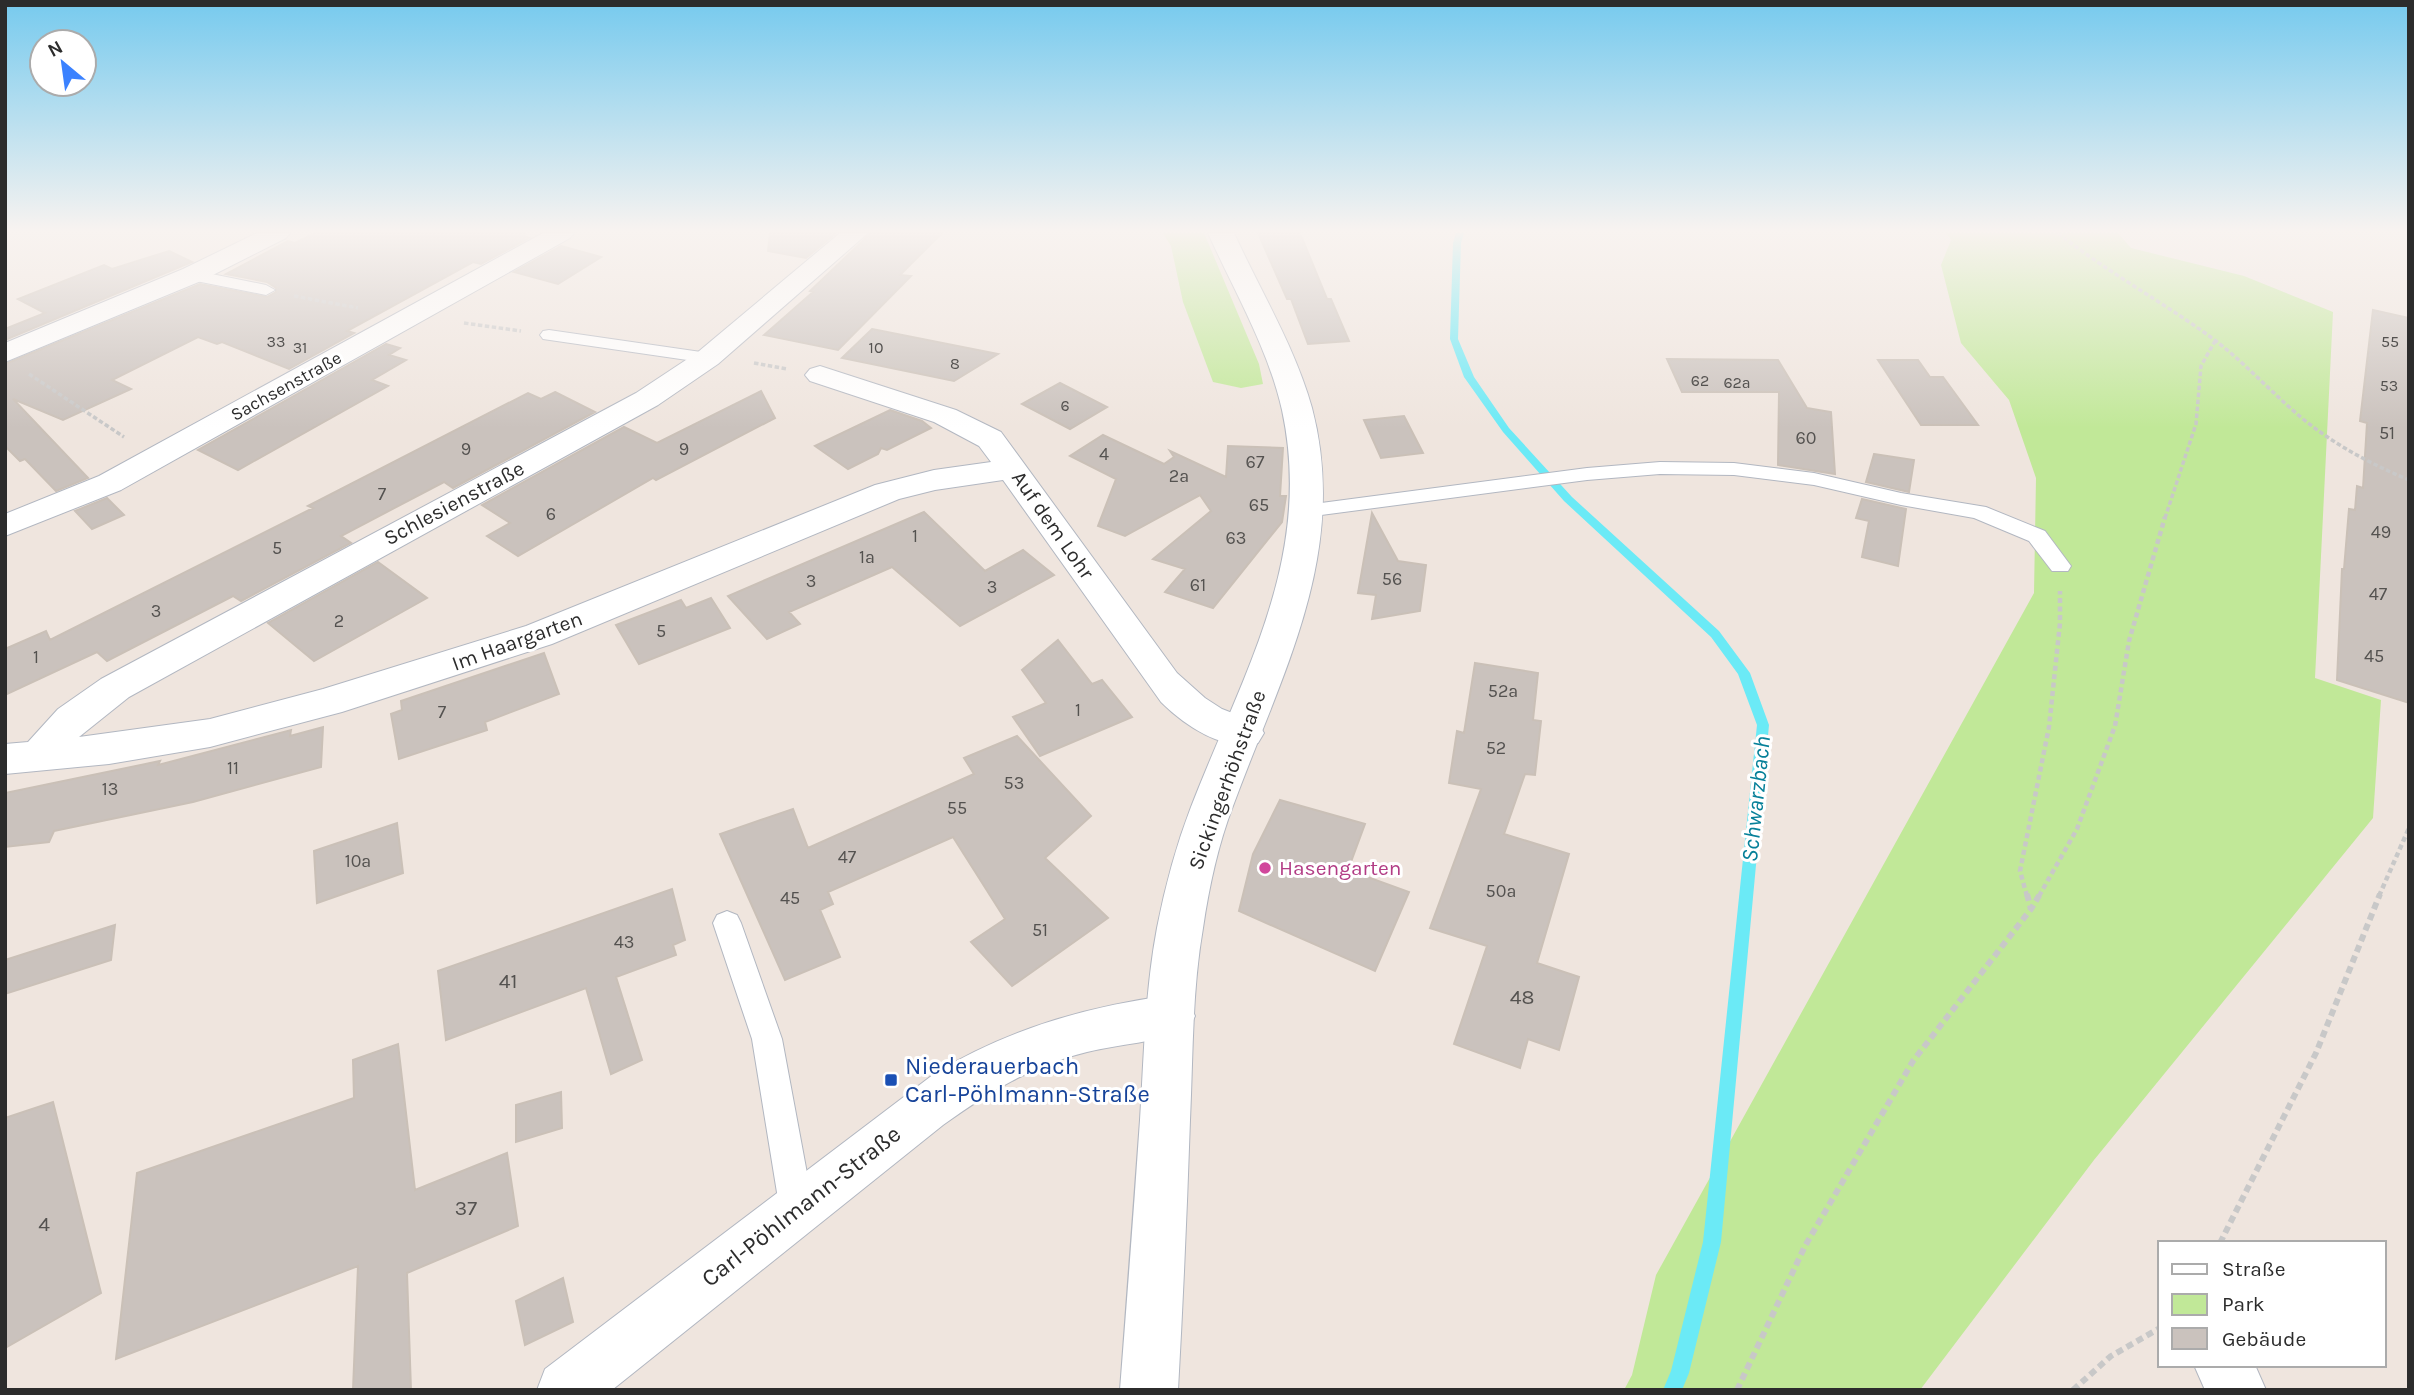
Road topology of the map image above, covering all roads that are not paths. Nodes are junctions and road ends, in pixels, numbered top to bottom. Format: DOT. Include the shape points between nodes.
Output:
graph roads {
  1 [pos="137,298"];
  2 [pos="442,298"];
  3 [pos="778,298"];
  4 [pos="1251,298"];
  5 [pos="549,335"];
  6 [pos="5,353"];
  7 [pos="708,358"];
  8 [pos="820,375"];
  9 [pos="1013,469"];
  10 [pos="1306,510"];
  11 [pos="5,526"];
  12 [pos="2060,566"];
  13 [pos="1244,733"];
  14 [pos="41,754"];
  15 [pos="5,758"];
  16 [pos="727,923"];
  17 [pos="1171,1016"];
  18 [pos="797,1211"];
  19 [pos="2224,1367"];
  20 [pos="566,1390"];
  21 [pos="1149,1390"];
  22 [pos="2237,1390"];
  1 -- 6 [label="street"];
  2 -- 11 [label="street, Sachsenstraße" via="110,483"];
  3 -- 7 [label="street, Schlesienstraße"];
  4 -- 10 [label="street, Sickingerhöhstraße" via="1292,392 1308,473"];
  5 -- 7 [label="lane"];
  7 -- 14 [label="street, Schlesienstraße" via="647,399 115,688 72,719"];
  8 -- 9 [label="street, Auf dem Lohr" via="976,430 997,446"];
  9 -- 13 [label="street, Auf dem Lohr" via="1164,682 1189,709"];
  9 -- 14 [label="street, Im Haargarten" via="887,492 539,635 328,702 210,733 109,750"];
  10 -- 12 [label="lane" via="1587,474 1660,468 1734,469 1814,479 1979,512 2038,536"];
  10 -- 13 [label="street, Sickingerhöhstraße" via="1299,579"];
  13 -- 17 [label="street, Sickingerhöhstraße" via="1212,807 1191,873 1179,933"];
  14 -- 15 [label="street, Im Haargarten"];
  16 -- 18 [label="lane" via="767,1039"];
  17 -- 18 [label="street, Carl-Pöhlmann-Straße" via="1099,1026 1006,1058 891,1136"];
  17 -- 21 [label="street, Sickingerhöhstraße"];
  18 -- 20 [label="street, Carl-Pöhlmann-Straße"];
  19 -- 22 [label="street"];
}
